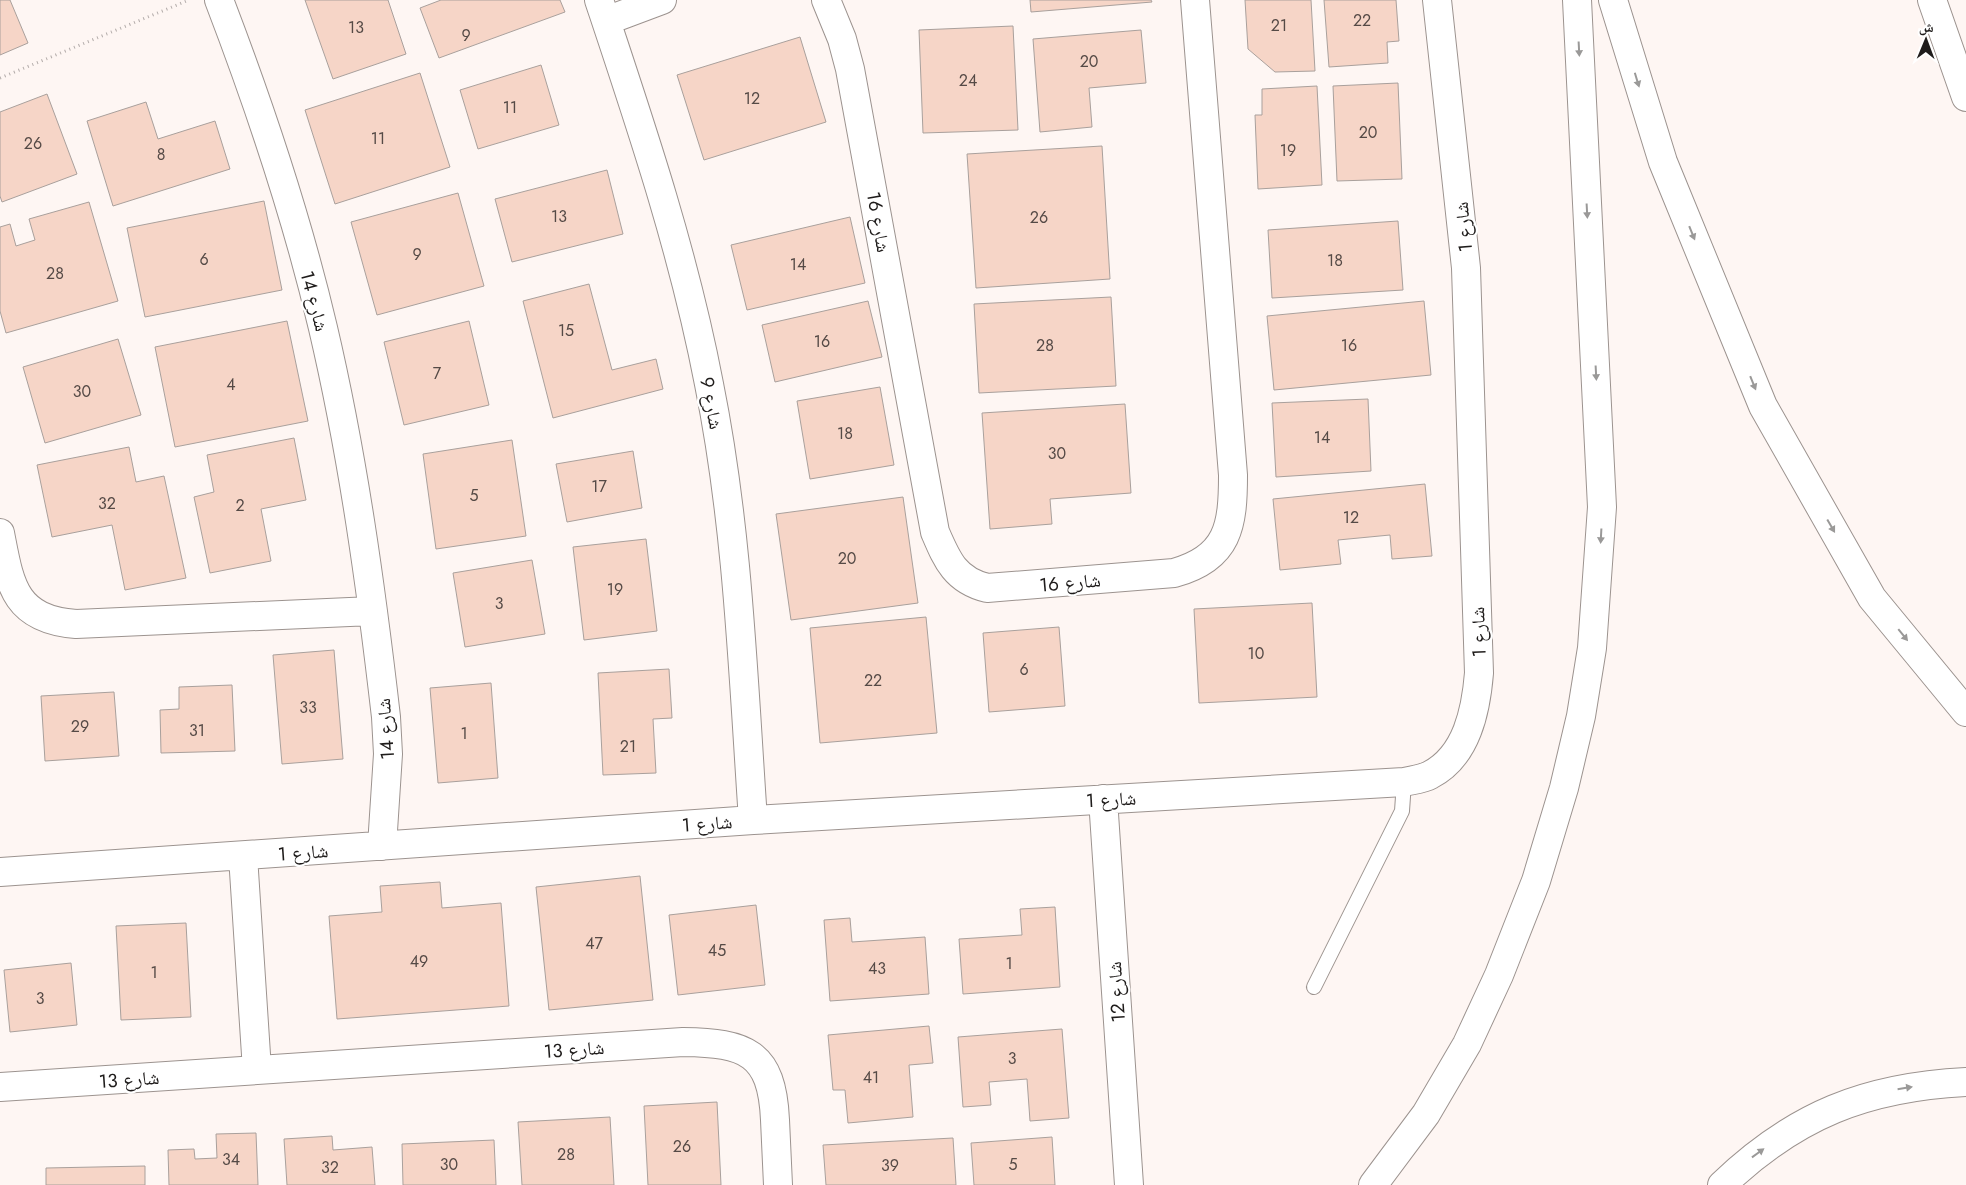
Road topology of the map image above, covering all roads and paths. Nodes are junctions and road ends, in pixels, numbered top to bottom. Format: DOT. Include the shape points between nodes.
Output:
graph roads {
  1 [pos="190,0"];
  2 [pos="219,0"];
  3 [pos="662,0"];
  4 [pos="826,0"];
  5 [pos="1195,0"];
  6 [pos="1438,0"];
  7 [pos="1576,0"];
  8 [pos="1613,0"];
  9 [pos="1932,0"];
  10 [pos="603,11"];
  11 [pos="0,78"];
  12 [pos="1966,98"];
  13 [pos="0,533"];
  14 [pos="372,611"];
  15 [pos="1966,712"];
  16 [pos="1404,782"];
  17 [pos="1104,799"];
  18 [pos="753,820"];
  19 [pos="382,846"];
  20 [pos="243,856"];
  21 [pos="0,872"];
  22 [pos="1314,987"];
  23 [pos="257,1070"];
  24 [pos="1966,1082"];
  25 [pos="0,1088"];
  26 [pos="778,1185"];
  27 [pos="1128,1185"];
  28 [pos="1373,1185"];
  29 [pos="1722,1185"];
  1 -- 11 [label="path"];
  2 -- 14 [label="main road, شارع 14" via="257,100 323,328 355,494"];
  3 -- 10 [label="main road"];
  4 -- 5 [label="main road, شارع 16" via="850,69 935,532 947,560 959,575 970,584 986,588 1174,573 1194,568 1210,558 1224,540 1230,524 1233,475"];
  6 -- 16 [label="main road, شارع 1" via="1466,268 1479,673 1473,716 1458,749 1443,767 1428,776"];
  7 -- 28 [label="main road, one-way" via="1602,507 1592,648 1582,716 1536,881 1499,975 1466,1044 1426,1114"];
  8 -- 15 [label="main road, one-way" via="1663,162 1763,406 1872,598"];
  9 -- 12 [label="main road"];
  10 -- 18 [label="main road, شارع 9" via="673,234 709,383 731,522"];
  13 -- 14 [label="main road" via="9,580 17,593 39,615 62,623"];
  14 -- 19 [label="main road, شارع 14" via="388,754"];
  16 -- 17 [label="main road, شارع 1"];
  16 -- 22 [label="lane" via="1402,811"];
  17 -- 18 [label="main road, شارع 1"];
  17 -- 27 [label="main road, شارع 12"];
  18 -- 19 [label="main road, شارع 1"];
  19 -- 20 [label="main road, شارع 1"];
  20 -- 21 [label="main road, شارع 1"];
  20 -- 23 [label="main road"];
  23 -- 25 [label="main road, شارع 13"];
  23 -- 26 [label="main road, شارع 13" via="683,1042 719,1044 748,1053 767,1072 774,1095"];
  29 -- 24 [label="main road, one-way" via="1748,1160 1815,1117 1890,1090"];
}
